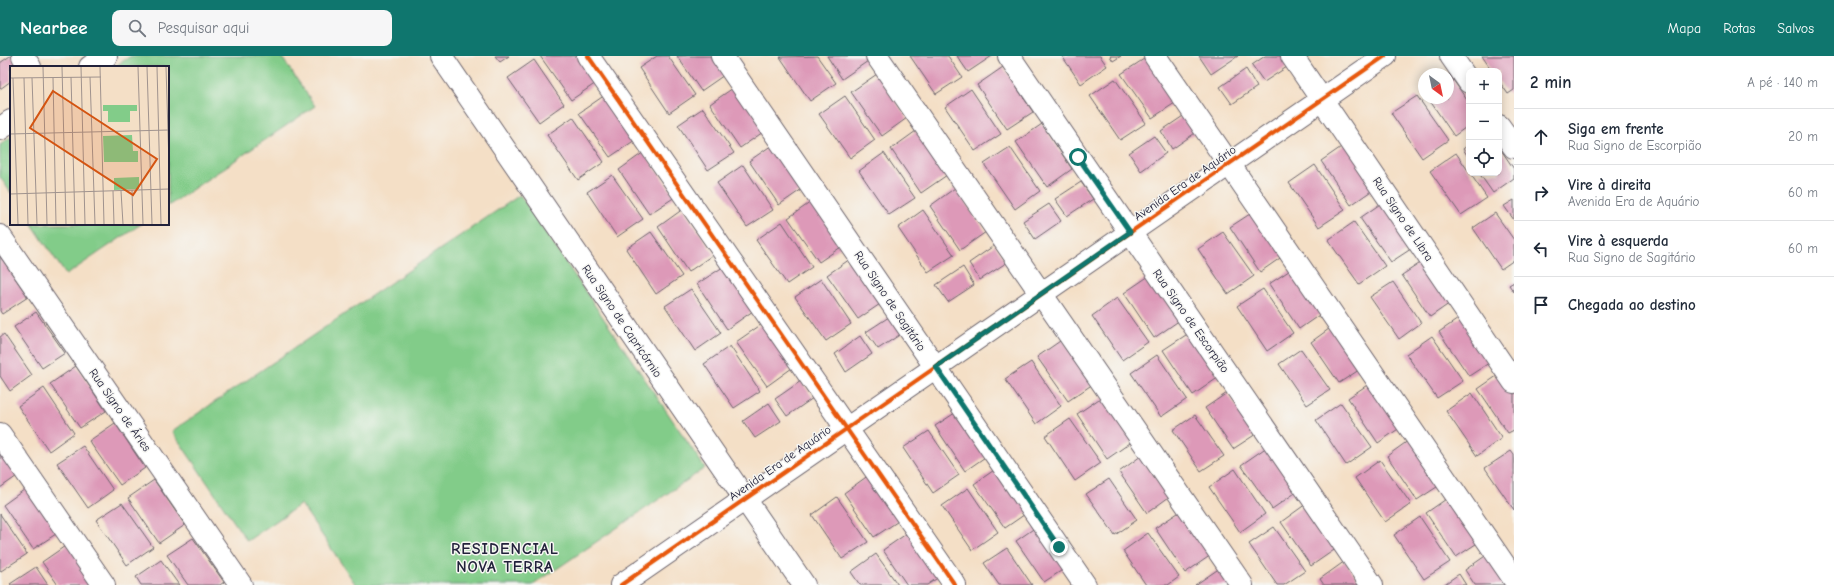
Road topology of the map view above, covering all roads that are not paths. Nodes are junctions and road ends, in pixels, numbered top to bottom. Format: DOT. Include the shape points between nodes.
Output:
graph roads {
  1 [pos="23,56"];
  2 [pos="106,56"];
  3 [pos="441,56"];
  4 [pos="588,56"];
  5 [pos="722,56"];
  6 [pos="877,56"];
  7 [pos="1009,56"];
  8 [pos="1155,56"];
  9 [pos="1292,56"];
  10 [pos="1385,56"];
  11 [pos="1451,56"];
  12 [pos="29,66"];
  13 [pos="91,66"];
  14 [pos="1466,78"];
  15 [pos="1322,100"];
  16 [pos="10,122"];
  17 [pos="0,129"];
  18 [pos="1502,130"];
  19 [pos="1514,147"];
  20 [pos="1229,164"];
  21 [pos="1130,232"];
  22 [pos="0,236"];
  23 [pos="1041,294"];
  24 [pos="936,367"];
  25 [pos="1514,382"];
  26 [pos="846,429"];
  27 [pos="0,434"];
  28 [pos="745,499"];
  29 [pos="1514,579"];
  30 [pos="104,585"];
  31 [pos="241,585"];
  32 [pos="621,585"];
  33 [pos="804,585"];
  34 [pos="955,585"];
  35 [pos="1085,585"];
  36 [pos="1242,585"];
  37 [pos="1372,585"];
  1 -- 12 [label="street"];
  2 -- 13 [label="street"];
  3 -- 28 [label="street, Rua Signo de Capricórnio"];
  4 -- 26 [label="street"];
  5 -- 24 [label="street, Rua Signo de Sagitário"];
  6 -- 23 [label="street"];
  7 -- 21 [label="street, Rua Signo de Escorpião"];
  8 -- 20 [label="street"];
  9 -- 15 [label="street, Rua Signo de Libra"];
  10 -- 15 [label="street, Avenida Era de Aquário"];
  11 -- 14 [label="street"];
  15 -- 20 [label="street, Avenida Era de Aquário"];
  15 -- 25 [label="street, Rua Signo de Libra"];
  16 -- 17 [label="street"];
  18 -- 19 [label="street"];
  20 -- 21 [label="street, Avenida Era de Aquário"];
  20 -- 29 [label="street"];
  21 -- 23 [label="street, Avenida Era de Aquário"];
  21 -- 37 [label="street, Rua Signo de Escorpião"];
  22 -- 31 [label="street, Rua Signo de Áries"];
  23 -- 24 [label="street, Avenida Era de Aquário"];
  23 -- 36 [label="street"];
  24 -- 26 [label="street, Avenida Era de Aquário"];
  24 -- 35 [label="street, Rua Signo de Sagitário"];
  26 -- 28 [label="street, Avenida Era de Aquário"];
  26 -- 34 [label="street"];
  27 -- 30 [label="street"];
  28 -- 32 [label="street, Avenida Era de Aquário"];
  28 -- 33 [label="street, Rua Signo de Capricórnio"];
}
